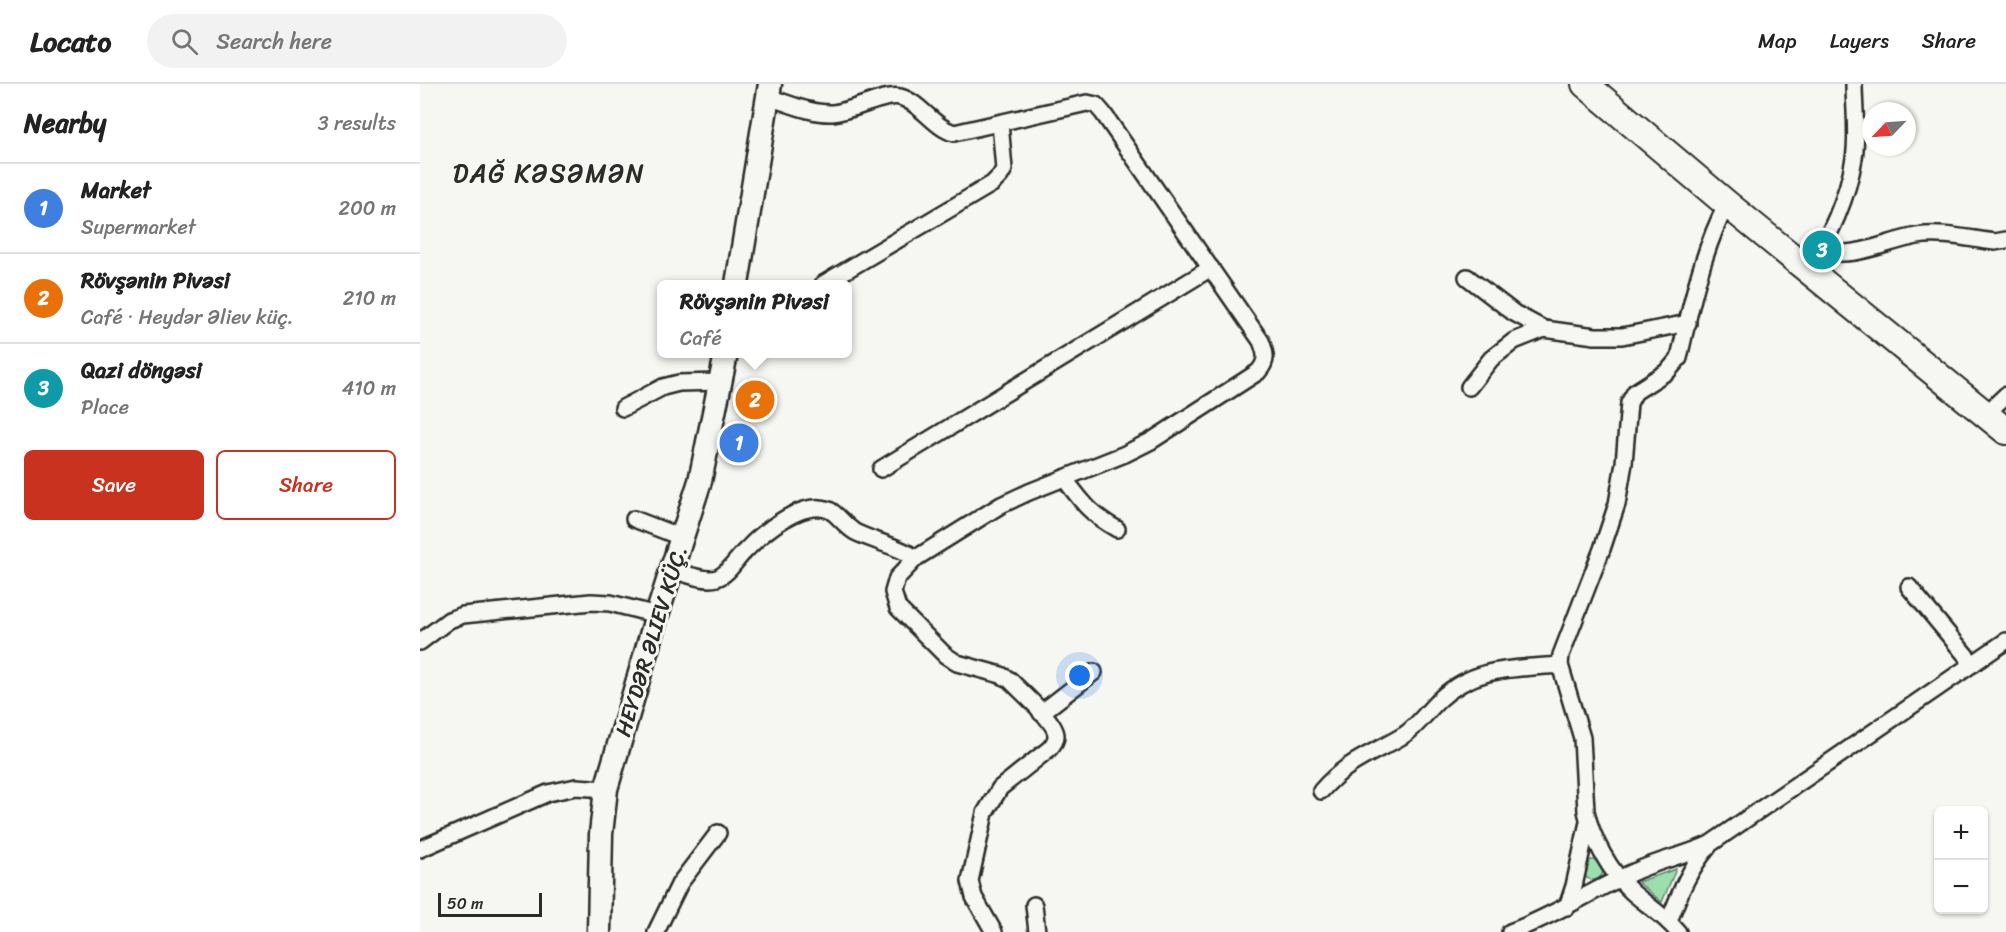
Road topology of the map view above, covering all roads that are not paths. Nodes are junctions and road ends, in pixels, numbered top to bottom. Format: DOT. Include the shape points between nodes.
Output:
graph roads {
  1 [pos="1585,84"];
  2 [pos="1854,84"];
  3 [pos="769,91"];
  4 [pos="1000,123"];
  5 [pos="1727,204"];
  6 [pos="2006,240"];
  7 [pos="1815,260"];
  8 [pos="1211,268"];
  9 [pos="1467,277"];
  10 [pos="739,280"];
  11 [pos="830,280"];
  12 [pos="1688,323"];
  13 [pos="1544,329"];
  14 [pos="725,358"];
  15 [pos="721,382"];
  16 [pos="1469,387"];
  17 [pos="2006,395"];
  18 [pos="623,408"];
  19 [pos="1986,414"];
  20 [pos="2006,431"];
  21 [pos="881,469"];
  22 [pos="1064,478"];
  23 [pos="634,519"];
  24 [pos="1117,529"];
  25 [pos="683,538"];
  26 [pos="916,558"];
  27 [pos="672,570"];
  28 [pos="1909,587"];
  29 [pos="657,615"];
  30 [pos="2006,641"];
  31 [pos="420,642"];
  32 [pos="1560,664"];
  33 [pos="1973,664"];
  34 [pos="1094,672"];
  35 [pos="1041,712"];
  36 [pos="606,789"];
  37 [pos="1321,791"];
  38 [pos="1588,822"];
  39 [pos="718,833"];
  40 [pos="1710,844"];
  41 [pos="420,849"];
  42 [pos="1619,879"];
  43 [pos="1034,905"];
  44 [pos="1567,907"];
  45 [pos="1674,927"];
  46 [pos="987,929"];
  47 [pos="599,932"];
  48 [pos="656,932"];
  49 [pos="1037,932"];
  50 [pos="1513,932"];
  1 -- 5 [label="main road"];
  2 -- 7 [label="street" via="1854,158 1836,221"];
  3 -- 4 [label="street" via="820,112 832,113 899,96 954,134"];
  3 -- 10 [label="main road"];
  4 -- 8 [label="street" via="1087,103 1096,105"];
  4 -- 11 [label="street" via="1004,169 992,184"];
  5 -- 7 [label="main road"];
  5 -- 12 [label="street" via="1709,244"];
  6 -- 7 [label="street" via="1916,236"];
  7 -- 19 [label="main road"];
  8 -- 21 [label="street"];
  8 -- 22 [label="street" via="1261,341 1267,356 1264,365 1151,441"];
  9 -- 13 [label="street" via="1514,313"];
  12 -- 13 [label="street" via="1622,336"];
  12 -- 32 [label="street" via="1679,358 1668,371 1635,392 1629,403 1617,504"];
  13 -- 16 [label="street" via="1514,341 1491,359"];
  14 -- 15 [label="main road, HEYDƏR ƏLIEV KÜÇ."];
  15 -- 18 [label="street" via="663,387"];
  15 -- 25 [label="main road, HEYDƏR ƏLIEV KÜÇ." via="700,481"];
  17 -- 19 [label="street"];
  19 -- 20 [label="main road"];
  22 -- 24 [label="street" via="1097,518"];
  22 -- 26 [label="street" via="1000,506"];
  23 -- 25 [label="street"];
  25 -- 27 [label="main road, HEYDƏR ƏLIEV KÜÇ."];
  26 -- 27 [label="street" via="855,532 830,510 811,508 776,524 719,578"];
  26 -- 35 [label="street" via="897,578 893,592 898,608 945,655 957,663 1010,680"];
  27 -- 29 [label="main road, HEYDƏR ƏLIEV KÜÇ."];
  28 -- 33 [label="street"];
  29 -- 31 [label="street" via="591,602 463,615 449,620"];
  29 -- 36 [label="main road, HEYDƏR ƏLIEV KÜÇ."];
  30 -- 33 [label="street"];
  32 -- 37 [label="street" via="1479,674 1459,684 1414,727 1348,765"];
  32 -- 38 [label="street" via="1581,738"];
  33 -- 40 [label="street"];
  34 -- 35 [label="street"];
  35 -- 46 [label="street" via="1057,735 1054,744 1000,788 985,813 970,881"];
  36 -- 41 [label="street" via="576,787 548,793"];
  36 -- 47 [label="main road, HEYDƏR ƏLIEV KÜÇ."];
  38 -- 42 [label="street"];
  38 -- 44 [label="street"];
  39 -- 48 [label="street" via="680,882"];
  40 -- 42 [label="street"];
  40 -- 45 [label="street" via="1687,876"];
  42 -- 44 [label="street"];
  42 -- 45 [label="street"];
  43 -- 49 [label="street"];
  44 -- 50 [label="street"];
}
